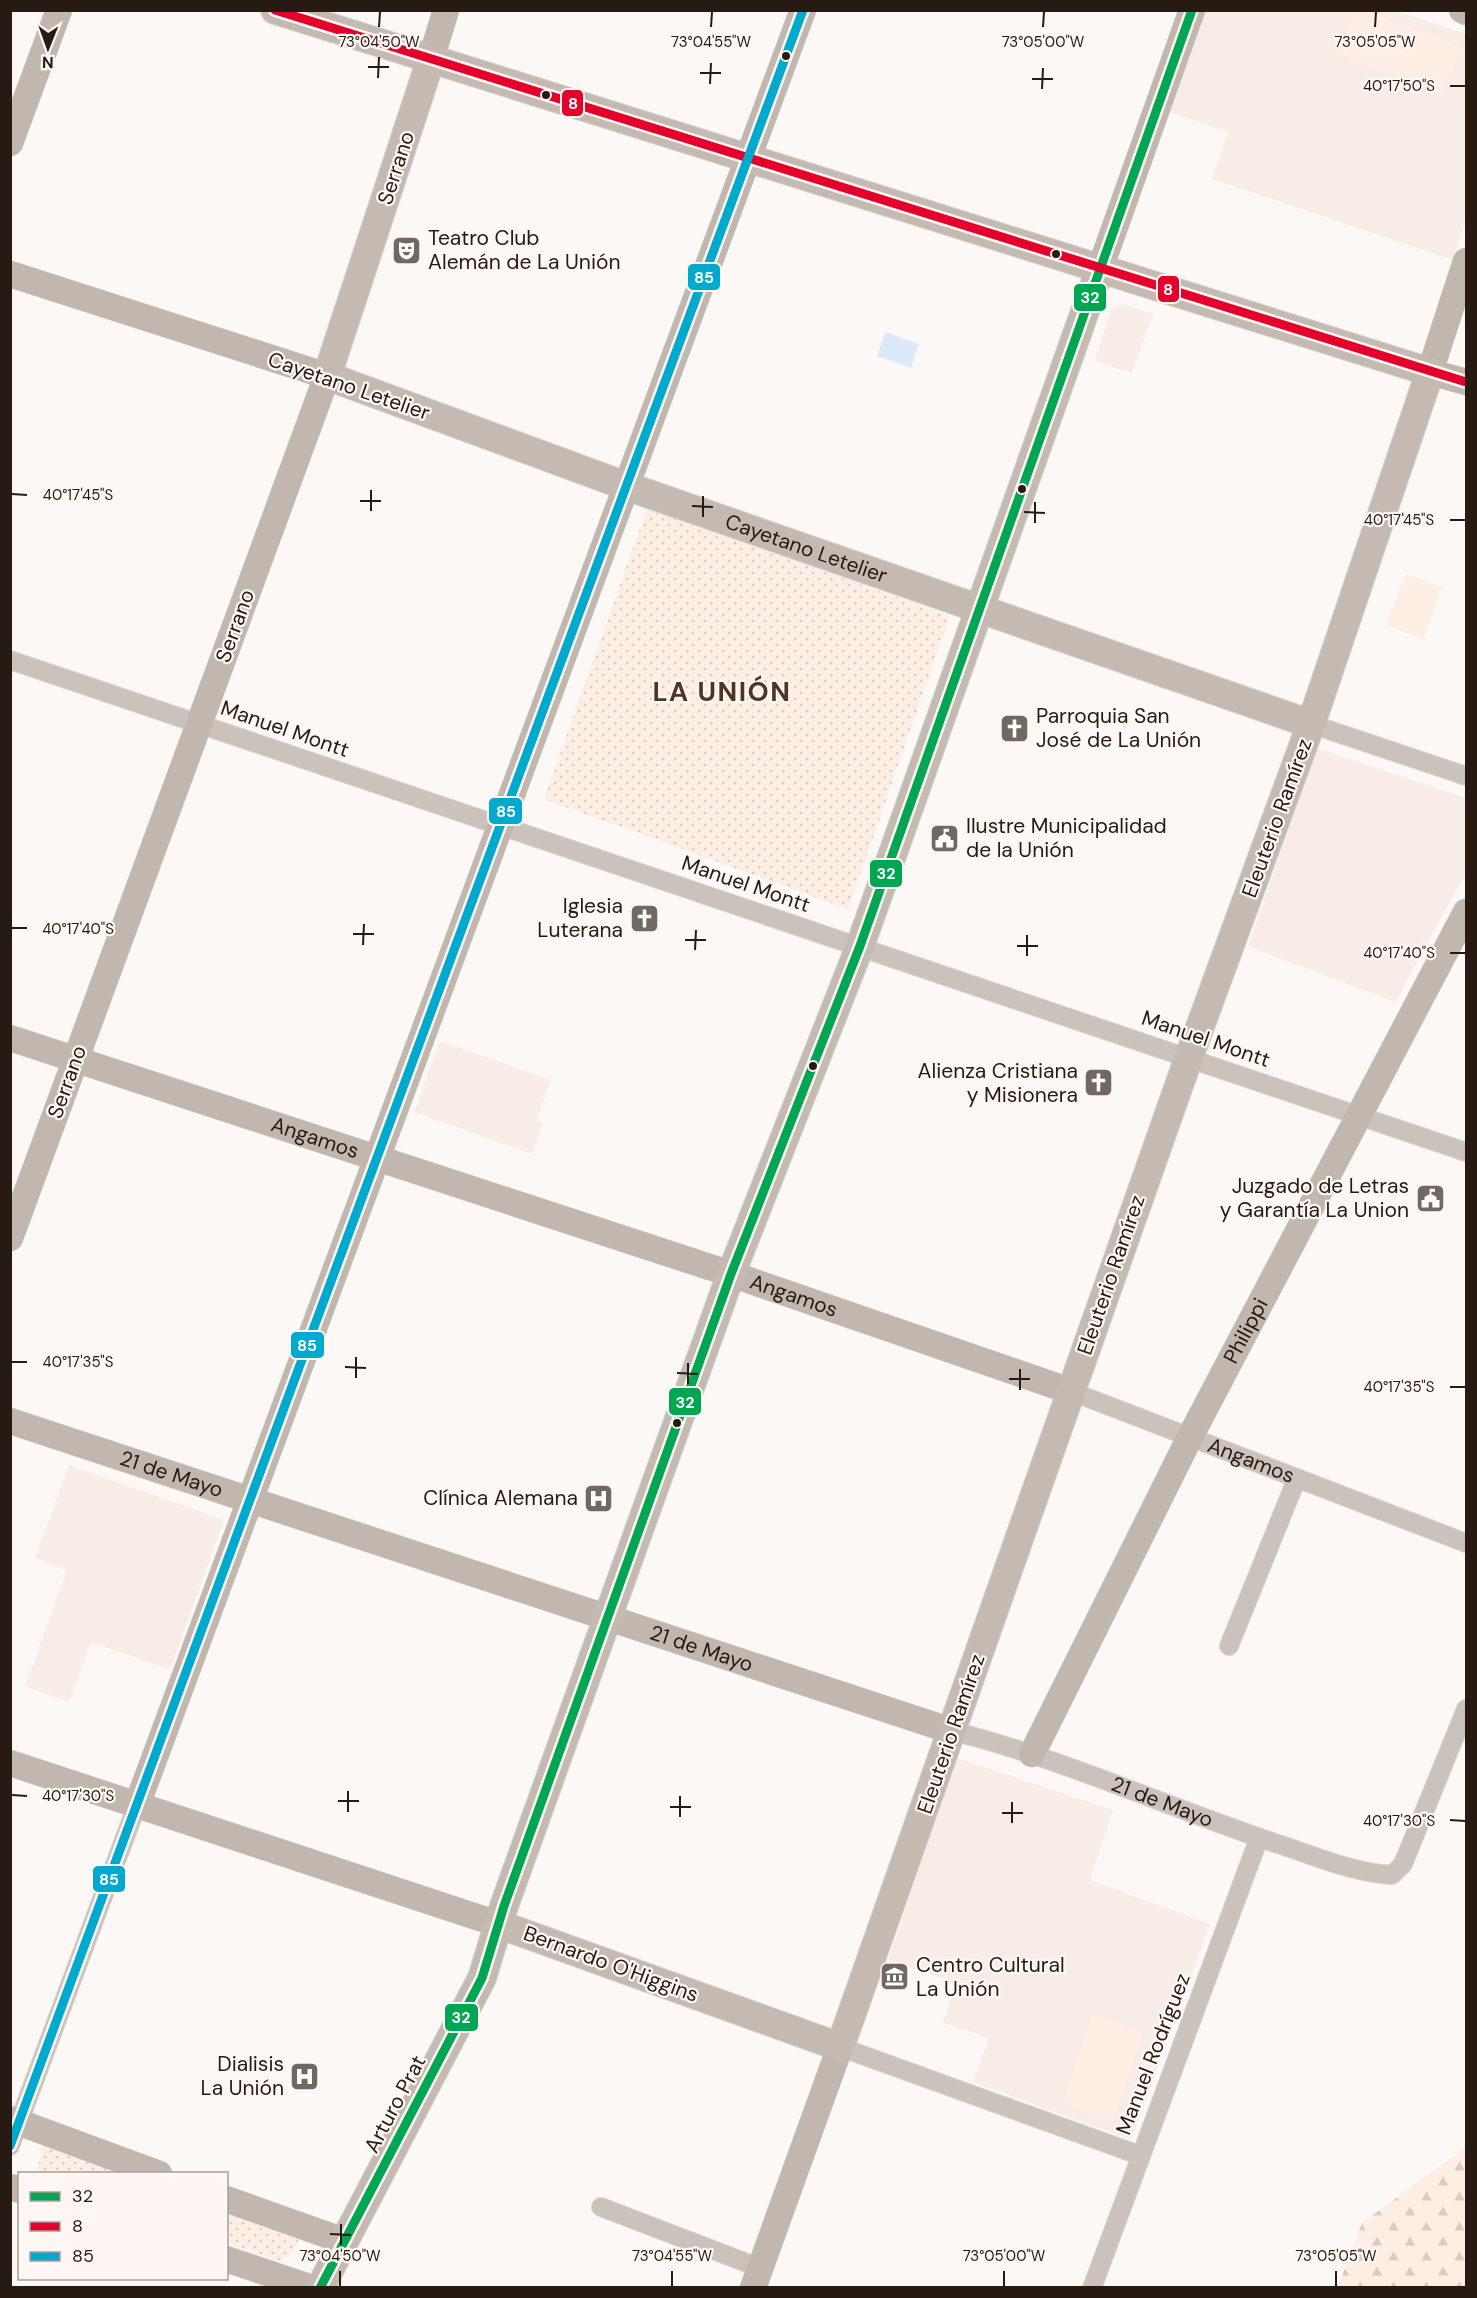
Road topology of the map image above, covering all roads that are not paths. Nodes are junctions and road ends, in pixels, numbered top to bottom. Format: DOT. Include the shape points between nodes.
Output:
graph roads {
  1 [pos="59,10"];
  2 [pos="274,10"];
  3 [pos="446,10"];
  4 [pos="803,10"];
  5 [pos="1192,10"];
  6 [pos="1462,10"];
  7 [pos="1467,12"];
  8 [pos="431,59"];
  9 [pos="10,142"];
  10 [pos="748,158"];
  11 [pos="1467,261"];
  12 [pos="1100,269"];
  13 [pos="10,274"];
  14 [pos="1430,372"];
  15 [pos="327,376"];
  16 [pos="1467,382"];
  17 [pos="626,486"];
  18 [pos="981,608"];
  19 [pos="10,660"];
  20 [pos="198,724"];
  21 [pos="1311,724"];
  22 [pos="1467,776"];
  23 [pos="500,825"];
  24 [pos="1467,912"];
  25 [pos="860,946"];
  26 [pos="10,1038"];
  27 [pos="1188,1057"];
  28 [pos="75,1059"];
  29 [pos="1362,1115"];
  30 [pos="1467,1152"];
  31 [pos="377,1158"];
  32 [pos="10,1238"];
  33 [pos="732,1274"];
  34 [pos="1070,1391"];
  35 [pos="10,1421"];
  36 [pos="1190,1437"];
  37 [pos="1297,1478"];
  38 [pos="250,1499"];
  39 [pos="1467,1544"];
  40 [pos="608,1617"];
  41 [pos="1229,1646"];
  42 [pos="1467,1709"];
  43 [pos="952,1731"];
  44 [pos="1032,1754"];
  45 [pos="10,1763"];
  46 [pos="136,1805"];
  47 [pos="1259,1838"];
  48 [pos="498,1924"];
  49 [pos="840,2047"];
  50 [pos="15,2120"];
  51 [pos="10,2146"];
  52 [pos="1139,2154"];
  53 [pos="154,2172"];
  54 [pos="228,2200"];
  55 [pos="601,2207"];
  56 [pos="335,2238"];
  57 [pos="228,2260"];
  58 [pos="756,2278"];
  59 [pos="308,2287"];
  60 [pos="1092,2288"];
  1 -- 9 [label="street"];
  2 -- 8 [label="main road"];
  3 -- 8 [label="street, Serrano"];
  4 -- 10 [label="street"];
  5 -- 12 [label="street, Arturo Prat"];
  6 -- 7 [label="street"];
  8 -- 10 [label="main road"];
  8 -- 15 [label="main road, Serrano"];
  10 -- 12 [label="main road"];
  10 -- 17 [label="street"];
  11 -- 14 [label="street, Eleuterio Ramírez"];
  12 -- 14 [label="main road"];
  12 -- 18 [label="main road, Arturo Prat"];
  13 -- 15 [label="street, Cayetano Letelier"];
  14 -- 16 [label="street"];
  14 -- 21 [label="main road, Eleuterio Ramírez"];
  15 -- 17 [label="main road, Cayetano Letelier"];
  15 -- 20 [label="street, Serrano"];
  17 -- 18 [label="main road, Cayetano Letelier"];
  17 -- 23 [label="street"];
  18 -- 21 [label="main road, Cayetano Letelier"];
  18 -- 25 [label="main road, Arturo Prat"];
  19 -- 20 [label="street, Manuel Montt"];
  20 -- 23 [label="street, Manuel Montt"];
  20 -- 28 [label="street, Serrano"];
  21 -- 22 [label="street, Cayetano Letelier"];
  21 -- 27 [label="main road, Eleuterio Ramírez"];
  23 -- 25 [label="street, Manuel Montt"];
  23 -- 31 [label="street"];
  24 -- 29 [label="street, Philippi"];
  25 -- 27 [label="street, Manuel Montt"];
  25 -- 33 [label="main road, Arturo Prat"];
  26 -- 28 [label="street, Angamos"];
  27 -- 29 [label="street, Manuel Montt"];
  27 -- 34 [label="main road, Eleuterio Ramírez"];
  28 -- 31 [label="street, Angamos"];
  28 -- 32 [label="street, Serrano"];
  29 -- 30 [label="street, Manuel Montt"];
  29 -- 36 [label="street, Philippi"];
  31 -- 33 [label="street, Angamos"];
  31 -- 38 [label="street"];
  33 -- 34 [label="street, Angamos"];
  33 -- 40 [label="main road, Arturo Prat"];
  34 -- 36 [label="street, Angamos"];
  34 -- 43 [label="main road, Eleuterio Ramírez"];
  35 -- 38 [label="street, 21 de Mayo"];
  36 -- 37 [label="street, Angamos"];
  36 -- 44 [label="street, Philippi"];
  37 -- 39 [label="street, Angamos"];
  37 -- 41 [label="street"];
  38 -- 40 [label="street, 21 de Mayo"];
  38 -- 46 [label="street"];
  40 -- 43 [label="street, 21 de Mayo"];
  40 -- 48 [label="main road, Arturo Prat"];
  42 -- 47 [label="street, 21 de Mayo" via="1403,1864 1392,1875 1370,1874"];
  43 -- 44 [label="street, 21 de Mayo"];
  43 -- 49 [label="main road, Eleuterio Ramírez"];
  44 -- 47 [label="street, 21 de Mayo"];
  45 -- 46 [label="street, Bernardo O'Higgins"];
  46 -- 48 [label="street, Bernardo O'Higgins"];
  46 -- 50 [label="street"];
  47 -- 52 [label="street, Manuel Rodríguez"];
  48 -- 49 [label="main road, Bernardo O'Higgins"];
  48 -- 56 [label="main road, Arturo Prat" via="472,1956"];
  49 -- 52 [label="street, Bernardo O'Higgins"];
  49 -- 58 [label="street, Eleuterio Ramírez"];
  50 -- 51 [label="street"];
  50 -- 53 [label="street"];
  52 -- 60 [label="street, Manuel Rodríguez"];
  54 -- 56 [label="street"];
  55 -- 58 [label="street"];
  56 -- 59 [label="main road, Arturo Prat"];
  57 -- 59 [label="street"];
}
